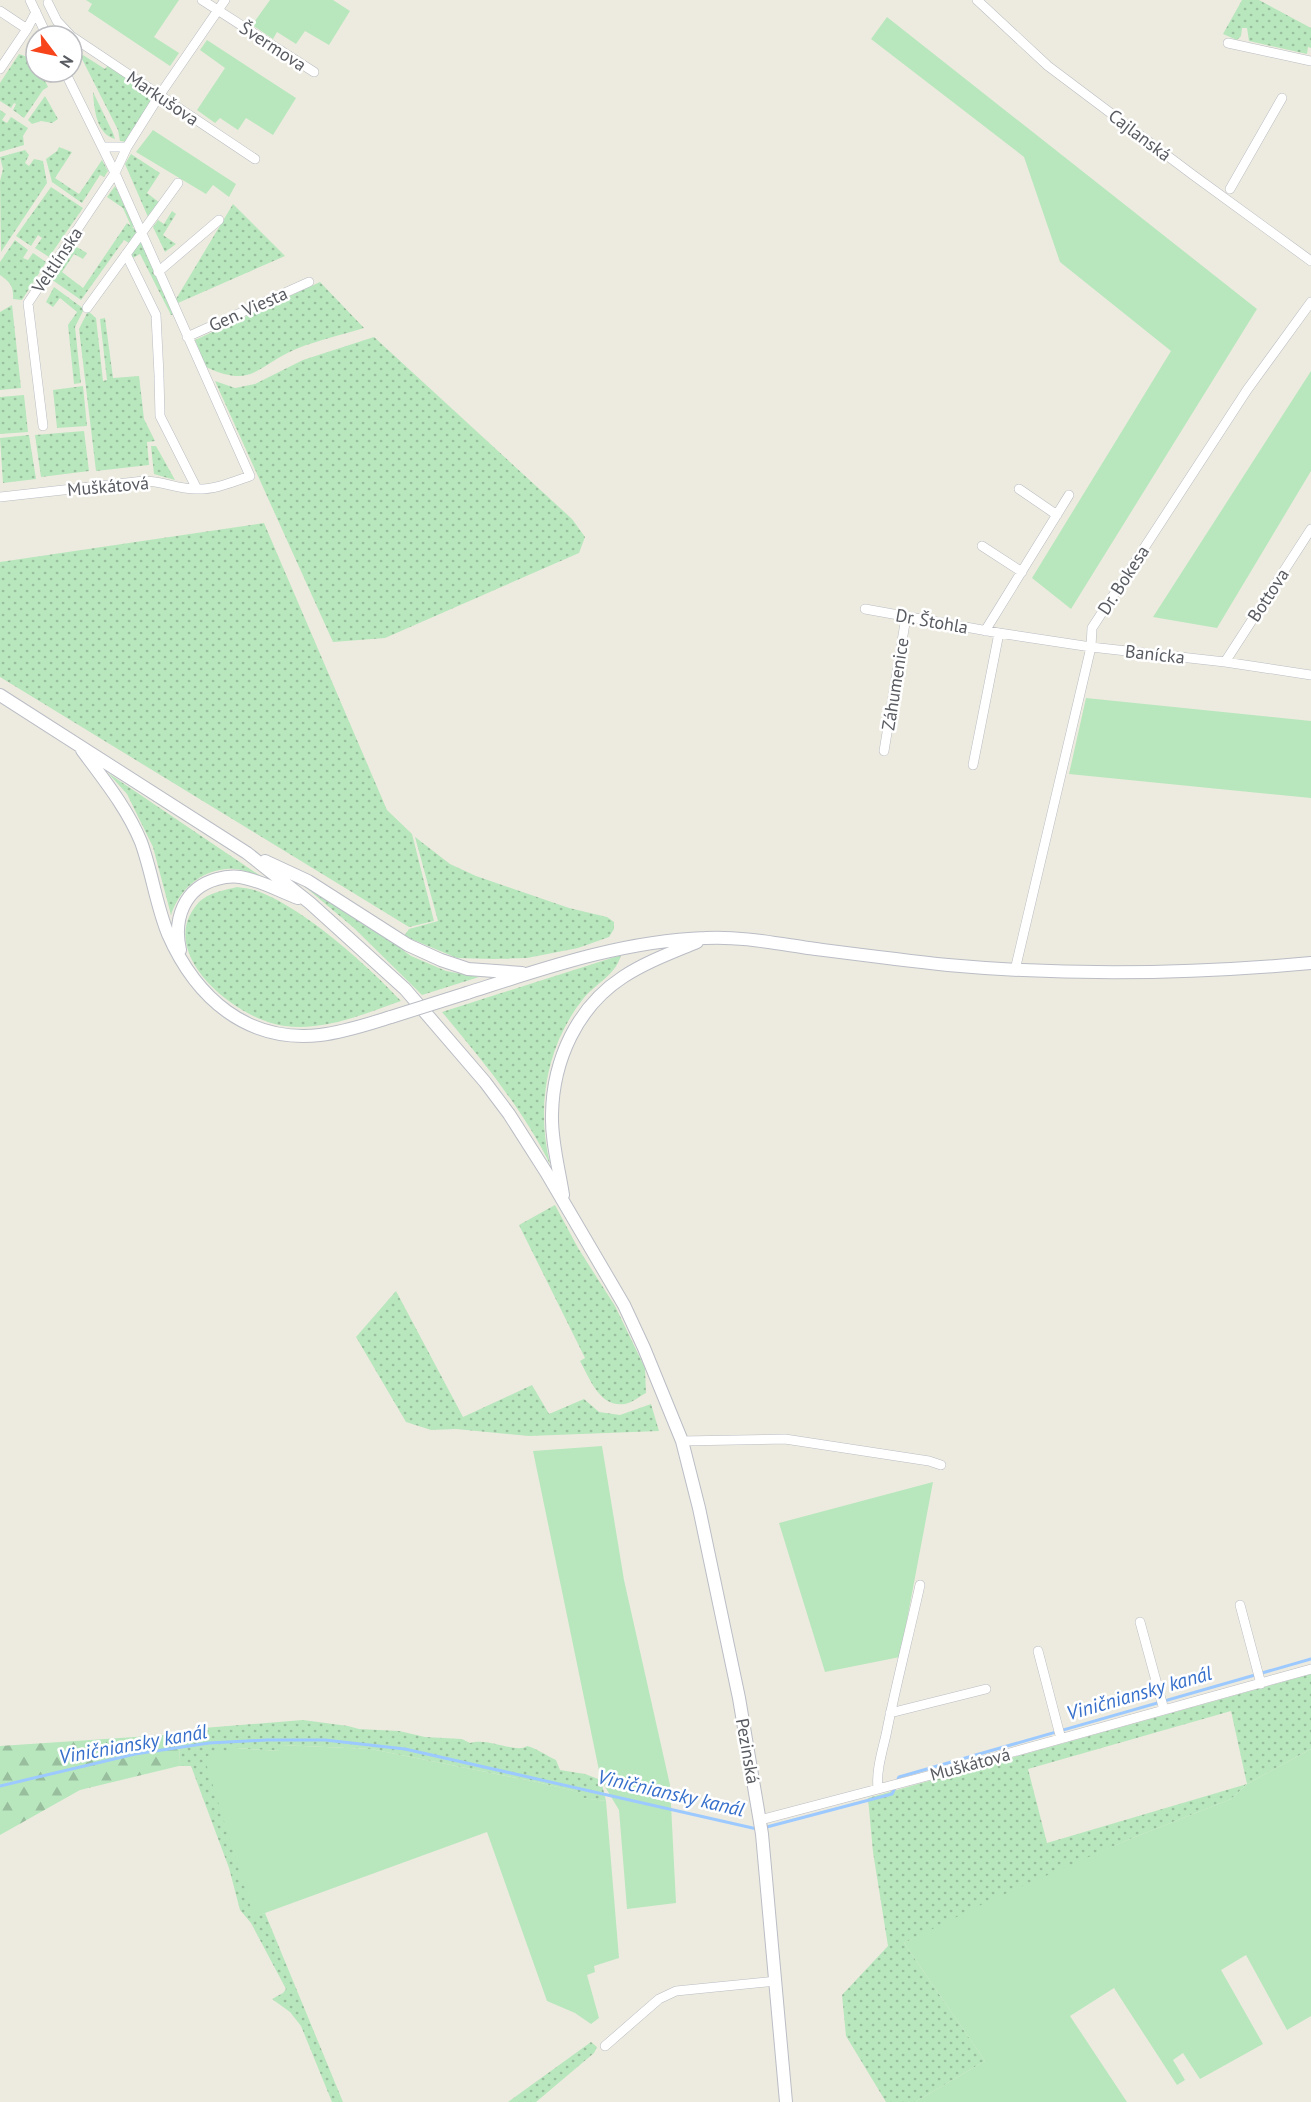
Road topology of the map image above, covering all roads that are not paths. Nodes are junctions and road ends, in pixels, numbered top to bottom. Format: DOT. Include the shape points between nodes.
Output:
graph roads {
  1 [pos="30,0"];
  2 [pos="202,0"];
  3 [pos="225,0"];
  4 [pos="977,0"];
  5 [pos="48,3"];
  6 [pos="218,10"];
  7 [pos="0,11"];
  8 [pos="36,12"];
  9 [pos="30,24"];
  10 [pos="42,24"];
  11 [pos="24,27"];
  12 [pos="24,33"];
  13 [pos="1228,43"];
  14 [pos="1311,61"];
  15 [pos="0,69"];
  16 [pos="314,72"];
  17 [pos="71,84"];
  18 [pos="159,96"];
  19 [pos="1282,98"];
  20 [pos="102,147"];
  21 [pos="126,147"];
  22 [pos="255,159"];
  23 [pos="115,173"];
  24 [pos="178,183"];
  25 [pos="1230,189"];
  26 [pos="219,220"];
  27 [pos="141,234"];
  28 [pos="126,254"];
  29 [pos="1311,261"];
  30 [pos="158,272"];
  31 [pos="309,282"];
  32 [pos="1311,302"];
  33 [pos="87,308"];
  34 [pos="187,337"];
  35 [pos="44,426"];
  36 [pos="197,489"];
  37 [pos="1018,489"];
  38 [pos="1069,495"];
  39 [pos="0,497"];
  40 [pos="1057,515"];
  41 [pos="1311,529"];
  42 [pos="982,546"];
  43 [pos="1022,572"];
  44 [pos="865,609"];
  45 [pos="906,617"];
  46 [pos="986,631"];
  47 [pos="999,633"];
  48 [pos="1090,647"];
  49 [pos="1225,662"];
  50 [pos="1311,675"];
  51 [pos="0,695"];
  52 [pos="78,744"];
  53 [pos="884,751"];
  54 [pos="973,765"];
  55 [pos="247,853"];
  56 [pos="310,903"];
  57 [pos="706,938"];
  58 [pos="183,962"];
  59 [pos="1311,963"];
  60 [pos="1015,970"];
  61 [pos="530,973"];
  62 [pos="565,1205"];
  63 [pos="682,1441"];
  64 [pos="941,1465"];
  65 [pos="920,1585"];
  66 [pos="1240,1605"];
  67 [pos="1140,1622"];
  68 [pos="1038,1651"];
  69 [pos="1311,1669"];
  70 [pos="1261,1684"];
  71 [pos="986,1689"];
  72 [pos="1164,1710"];
  73 [pos="890,1713"];
  74 [pos="1061,1739"];
  75 [pos="878,1790"];
  76 [pos="761,1827"];
  77 [pos="776,1981"];
  78 [pos="605,2046"];
  79 [pos="786,2102"];
  1 -- 8 [label="street"];
  2 -- 6 [label="street, Švermova"];
  3 -- 6 [label="street, Veltlínska"];
  4 -- 29 [label="street, Cajlanská" via="1048,66"];
  5 -- 18 [label="street, Markušova" via="71,36"];
  6 -- 16 [label="street, Švermova"];
  6 -- 18 [label="street, Veltlínska"];
  7 -- 11 [label="street"];
  8 -- 9 [label="street"];
  8 -- 10 [label="street"];
  12 -- 15 [label="street"];
  13 -- 14 [label="street"];
  17 -- 20 [label="street"];
  18 -- 21 [label="street, Veltlínska"];
  18 -- 22 [label="street, Markušova"];
  19 -- 25 [label="street"];
  20 -- 21 [label="street"];
  20 -- 23 [label="street"];
  21 -- 23 [label="street, Veltlínska"];
  23 -- 27 [label="street"];
  23 -- 35 [label="street, Veltlínska" via="28,303"];
  24 -- 27 [label="street"];
  26 -- 30 [label="street"];
  27 -- 28 [label="street"];
  27 -- 30 [label="street"];
  28 -- 33 [label="street"];
  28 -- 36 [label="street" via="156,315 160,416"];
  30 -- 34 [label="street"];
  31 -- 34 [label="street, Gen. Viesta"];
  32 -- 48 [label="street, Dr. Bokesa" via="1247,390 1092,628"];
  34 -- 36 [label="street, Muškátová" via="250,476"];
  36 -- 39 [label="street, Muškátová" via="144,481"];
  37 -- 40 [label="street"];
  38 -- 40 [label="street"];
  40 -- 43 [label="street"];
  41 -- 49 [label="street, Bottova"];
  42 -- 43 [label="street"];
  43 -- 46 [label="street"];
  44 -- 45 [label="street, Dr. Štohla"];
  45 -- 46 [label="street, Dr. Štohla"];
  45 -- 53 [label="street, Záhumenice"];
  46 -- 47 [label="street, Dr. Štohla"];
  47 -- 48 [label="street, Banícka"];
  47 -- 54 [label="street"];
  48 -- 49 [label="street, Banícka"];
  48 -- 60 [label="street, Dr. Bokesa"];
  49 -- 50 [label="street, Banícka"];
  51 -- 52 [label="main road"];
  52 -- 55 [label="main road"];
  52 -- 58 [label="main road" via="133,825 168,933"];
  55 -- 56 [label="main road, Pezinská"];
  55 -- 61 [label="main road" via="308,881 408,945 441,960 468,969"];
  56 -- 58 [label="main road" via="249,879 212,881 192,892 181,909 177,933"];
  56 -- 62 [label="main road, Pezinská" via="405,989 473,1067 509,1114"];
  57 -- 60 [label="main road" via="747,939"];
  57 -- 61 [label="main road" via="636,944"];
  57 -- 62 [label="main road" via="659,957 620,979 596,999 571,1034 558,1066 551,1115"];
  58 -- 61 [label="main road, bridge" via="198,986 238,1019 266,1030 297,1035 319,1035 360,1026"];
  59 -- 60 [label="main road" via="1153,972"];
  62 -- 63 [label="main road, Pezinská" via="624,1305"];
  63 -- 64 [label="street" via="785,1439"];
  63 -- 76 [label="main road, Pezinská" via="719,1599"];
  65 -- 73 [label="street"];
  66 -- 70 [label="street"];
  67 -- 72 [label="street"];
  68 -- 74 [label="street"];
  69 -- 70 [label="street, Muškátová"];
  70 -- 72 [label="street, Muškátová"];
  71 -- 73 [label="street"];
  72 -- 74 [label="street, Muškátová"];
  73 -- 75 [label="street"];
  74 -- 75 [label="street, Muškátová"];
  75 -- 76 [label="street, Muškátová"];
  76 -- 77 [label="main road, Pezinská"];
  77 -- 78 [label="street" via="676,1991 659,1999"];
  77 -- 79 [label="main road, Pezinská"];
}
